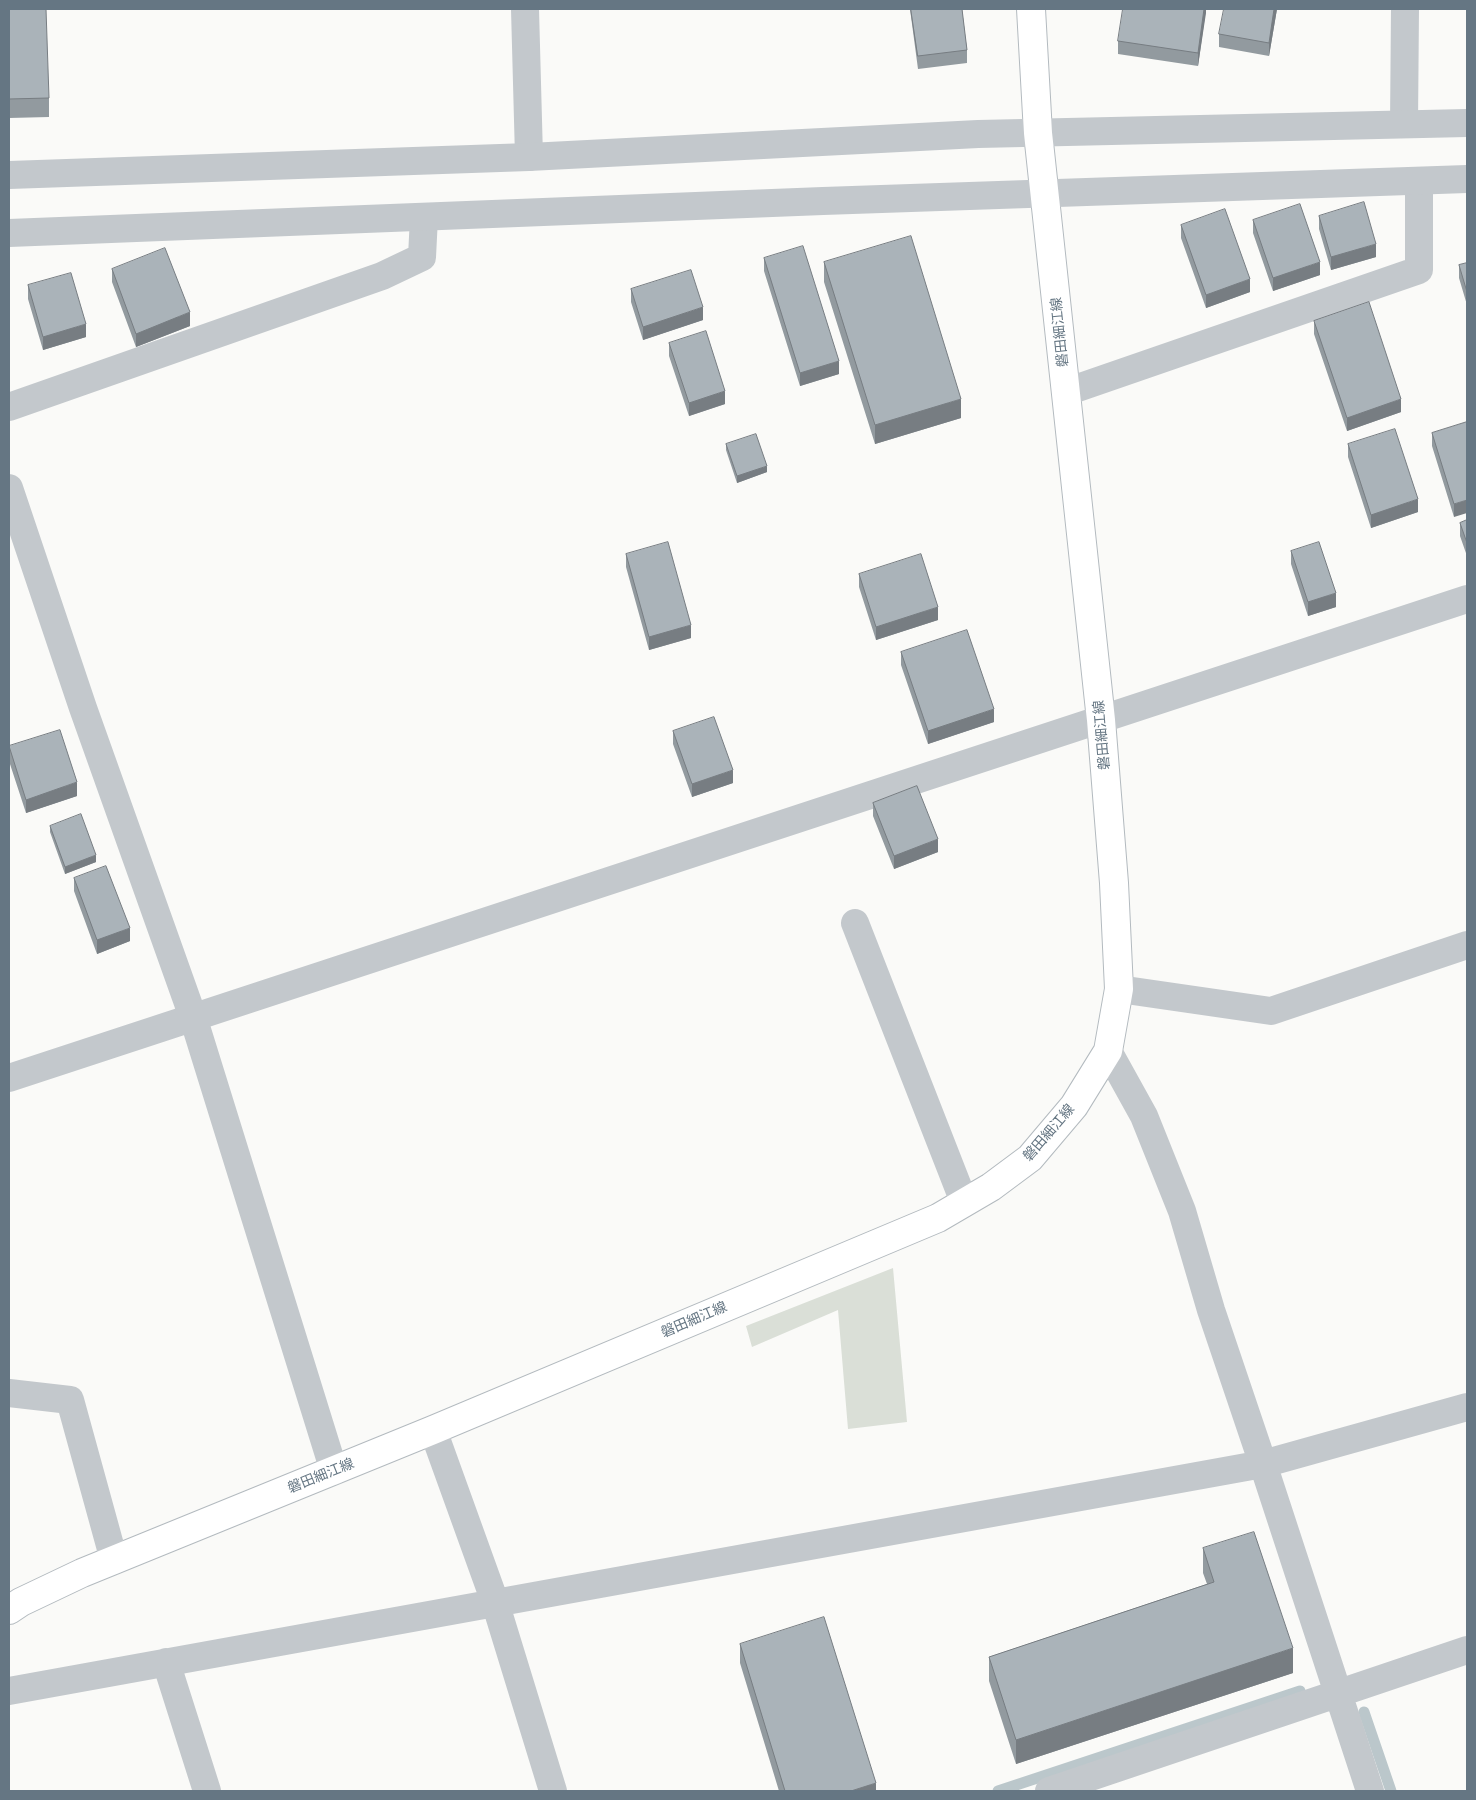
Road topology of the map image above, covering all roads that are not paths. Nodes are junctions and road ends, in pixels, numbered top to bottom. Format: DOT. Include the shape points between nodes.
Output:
graph roads {
  1 [pos="525,9"];
  2 [pos="1031,9"];
  3 [pos="1405,9"];
  4 [pos="1467,123"];
  5 [pos="1404,124"];
  6 [pos="1038,133"];
  7 [pos="529,158"];
  8 [pos="9,175"];
  9 [pos="1467,179"];
  10 [pos="1419,180"];
  11 [pos="1045,194"];
  12 [pos="424,217"];
  13 [pos="9,233"];
  14 [pos="1066,392"];
  15 [pos="9,407"];
  16 [pos="9,488"];
  17 [pos="1467,599"];
  18 [pos="1102,720"];
  19 [pos="855,923"];
  20 [pos="1467,945"];
  21 [pos="1119,989"];
  22 [pos="193,1017"];
  23 [pos="1108,1052"];
  24 [pos="9,1078"];
  25 [pos="964,1202"];
  26 [pos="9,1393"];
  27 [pos="1467,1407"];
  28 [pos="433,1430"];
  29 [pos="1263,1464"];
  30 [pos="334,1471"];
  31 [pos="114,1560"];
  32 [pos="495,1602"];
  33 [pos="9,1610"];
  34 [pos="1467,1650"];
  35 [pos="166,1662"];
  36 [pos="9,1691"];
  37 [pos="1339,1694"];
  38 [pos="207,1791"];
  39 [pos="553,1791"];
  40 [pos="1049,1791"];
  41 [pos="1370,1791"];
  1 -- 7 [label="street"];
  2 -- 6 [label="main road, 磐田細江線"];
  3 -- 5 [label="street"];
  4 -- 5 [label="street"];
  5 -- 6 [label="street"];
  6 -- 7 [label="street"];
  6 -- 11 [label="main road, 磐田細江線"];
  7 -- 8 [label="street"];
  9 -- 10 [label="street"];
  10 -- 11 [label="street"];
  10 -- 14 [label="street" via="1419,270"];
  11 -- 12 [label="street"];
  11 -- 14 [label="main road, 磐田細江線"];
  12 -- 13 [label="street"];
  12 -- 15 [label="street" via="422,257 382,276"];
  14 -- 18 [label="main road, 磐田細江線"];
  16 -- 22 [label="street" via="86,717"];
  17 -- 18 [label="street"];
  18 -- 21 [label="main road, 磐田細江線"];
  18 -- 22 [label="street"];
  19 -- 25 [label="street"];
  20 -- 21 [label="street" via="1271,1011"];
  21 -- 23 [label="main road, 磐田細江線"];
  22 -- 24 [label="street"];
  22 -- 30 [label="street"];
  23 -- 25 [label="main road, 磐田細江線" via="1074,1106 1030,1158 991,1188"];
  23 -- 29 [label="street" via="1144,1116 1182,1211 1211,1310"];
  25 -- 28 [label="main road, 磐田細江線" via="938,1218"];
  26 -- 31 [label="street" via="70,1400"];
  27 -- 29 [label="street"];
  28 -- 30 [label="main road, 磐田細江線"];
  28 -- 32 [label="street"];
  29 -- 32 [label="street"];
  29 -- 37 [label="street"];
  30 -- 31 [label="main road, 磐田細江線"];
  31 -- 33 [label="main road, 磐田細江線"];
  32 -- 35 [label="street"];
  32 -- 39 [label="street"];
  34 -- 37 [label="street"];
  35 -- 36 [label="street"];
  35 -- 38 [label="street"];
  37 -- 40 [label="street"];
  37 -- 41 [label="street"];
}
